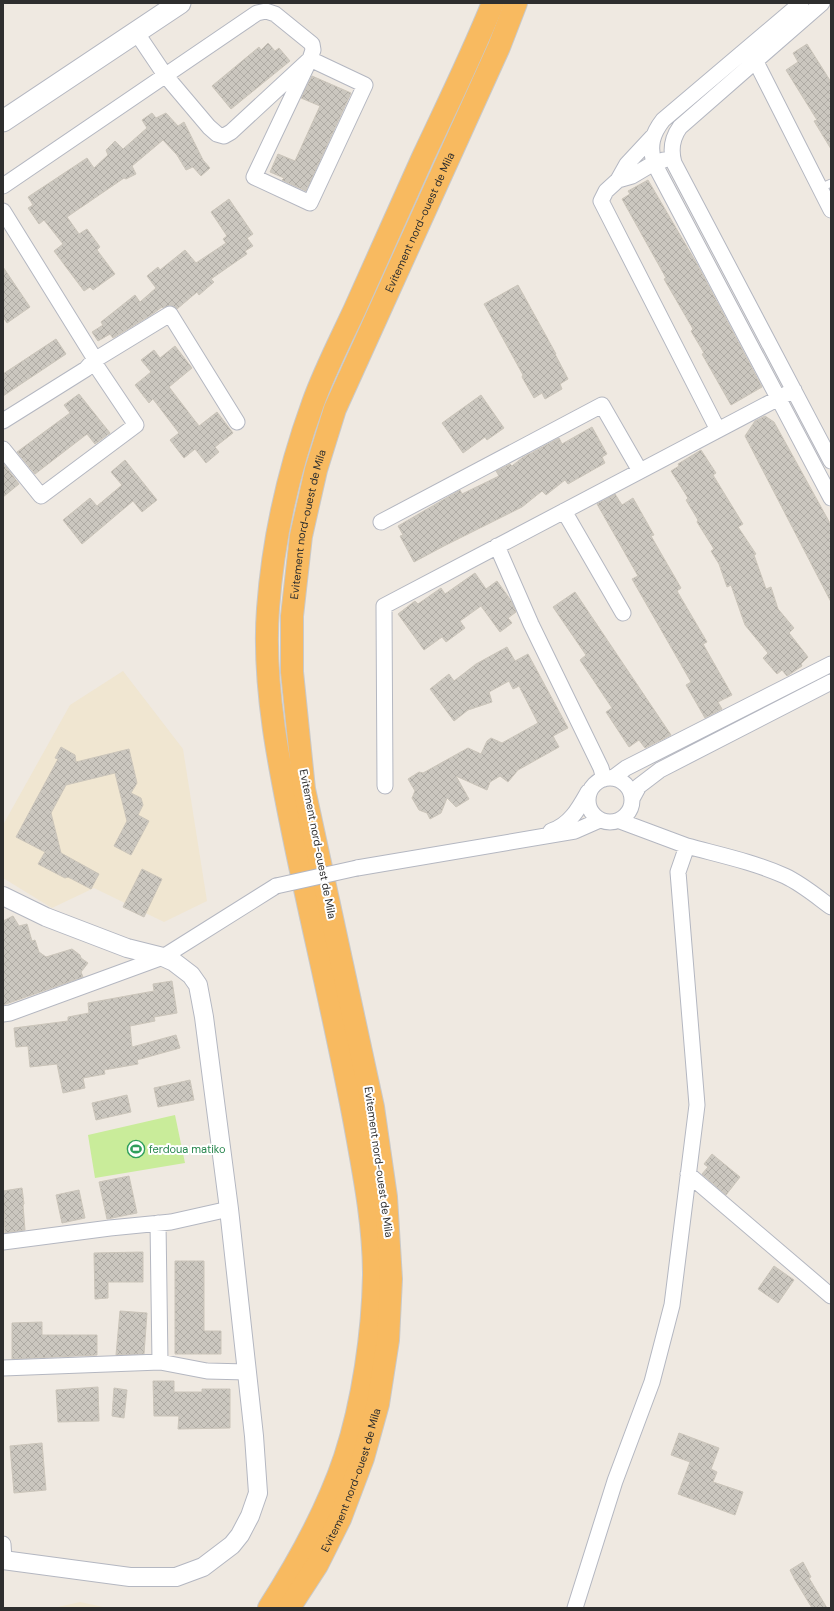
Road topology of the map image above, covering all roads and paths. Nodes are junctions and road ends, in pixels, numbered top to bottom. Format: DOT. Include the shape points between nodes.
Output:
graph roads {
  1 [pos="180,3"];
  2 [pos="493,3"];
  3 [pos="516,3"];
  4 [pos="802,3"];
  5 [pos="822,3"];
  6 [pos="136,32"];
  7 [pos="748,48"];
  8 [pos="310,59"];
  9 [pos="756,61"];
  10 [pos="165,75"];
  11 [pos="663,120"];
  12 [pos="3,121"];
  13 [pos="676,132"];
  14 [pos="654,135"];
  15 [pos="672,157"];
  16 [pos="654,162"];
  17 [pos="618,180"];
  18 [pos="825,185"];
  19 [pos="3,186"];
  20 [pos="831,210"];
  21 [pos="3,211"];
  22 [pos="93,361"];
  23 [pos="794,390"];
  24 [pos="778,398"];
  25 [pos="3,421"];
  26 [pos="237,422"];
  27 [pos="718,430"];
  28 [pos="3,449"];
  29 [pos="831,461"];
  30 [pos="640,471"];
  31 [pos="831,498"];
  32 [pos="564,511"];
  33 [pos="381,522"];
  34 [pos="497,546"];
  35 [pos="623,613"];
  36 [pos="831,664"];
  37 [pos="831,682"];
  38 [pos="609,778"];
  39 [pos="385,786"];
  40 [pos="590,789"];
  41 [pos="633,797"];
  42 [pos="600,820"];
  43 [pos="620,821"];
  44 [pos="529,837"];
  45 [pos="688,846"];
  46 [pos="3,896"];
  47 [pos="831,907"];
  48 [pos="163,957"];
  49 [pos="3,1014"];
  50 [pos="688,1174"];
  51 [pos="229,1209"];
  52 [pos="158,1223"];
  53 [pos="3,1242"];
  54 [pos="831,1296"];
  55 [pos="160,1362"];
  56 [pos="3,1368"];
  57 [pos="247,1372"];
  58 [pos="3,1554"];
  59 [pos="269,1608"];
  60 [pos="289,1608"];
  61 [pos="575,1608"];
  1 -- 6 [label="main road"];
  2 -- 59 [label="highway" via="313,402 289,481 276,541 268,611 268,670 273,715 287,806 346,1077 369,1202 374,1273 371,1328 361,1393 345,1456 324,1508 294,1570"];
  3 -- 60 [label="highway, Evitement nord-ouest de Mila" via="499,47 335,409 316,470 301,536 292,616 292,672 304,789 373,1107 386,1197 391,1279 387,1347 378,1404 363,1458 340,1519 317,1565"];
  4 -- 7 [label="street"];
  5 -- 9 [label="street"];
  6 -- 10 [label="street"];
  6 -- 12 [label="main road"];
  7 -- 9 [label="street"];
  7 -- 11 [label="street"];
  8 -- 8 [label="street" via="365,85 310,203 254,177"];
  8 -- 10 [label="street" via="312,44 275,14 266,11 256,13"];
  8 -- 10 [label="street" via="224,136 217,134 210,127"];
  9 -- 13 [label="street"];
  9 -- 18 [label="street"];
  10 -- 19 [label="street"];
  11 -- 13 [label="street"];
  11 -- 14 [label="street"];
  13 -- 15 [label="street" via="672,144"];
  14 -- 16 [label="street" via="651,152"];
  14 -- 17 [label="street" via="627,164"];
  15 -- 16 [label="street"];
  15 -- 23 [label="street"];
  16 -- 17 [label="street" via="632,176"];
  16 -- 24 [label="street"];
  17 -- 27 [label="street" via="603,194 602,205"];
  18 -- 20 [label="street"];
  21 -- 22 [label="street" via="90,350"];
  22 -- 25 [label="street" via="86,369"];
  22 -- 26 [label="street" via="170,314"];
  22 -- 28 [label="street" via="136,424 41,496"];
  23 -- 24 [label="street"];
  23 -- 29 [label="street"];
  24 -- 27 [label="street"];
  24 -- 31 [label="street"];
  27 -- 30 [label="street"];
  30 -- 32 [label="street"];
  30 -- 33 [label="street" via="602,405"];
  32 -- 34 [label="street"];
  32 -- 35 [label="street"];
  34 -- 38 [label="street" via="600,768"];
  34 -- 39 [label="street" via="384,606"];
  36 -- 38 [label="street"];
  37 -- 41 [label="street" via="660,770 639,786"];
  38 -- 40 [label="street" via="600,779"];
  38 -- 41 [label="street" via="627,784"];
  40 -- 42 [label="street" via="587,803 594,816"];
  40 -- 44 [label="street" via="576,814 567,822 557,829"];
  41 -- 43 [label="street" via="630,811"];
  42 -- 43 [label="street" via="606,823"];
  42 -- 44 [label="street" via="575,830"];
  43 -- 45 [label="street"];
  44 -- 48 [label="street, bridge" via="357,868 276,886"];
  45 -- 47 [label="street" via="785,876"];
  45 -- 50 [label="street" via="678,872 697,1105"];
  46 -- 48 [label="street" via="54,920 127,948"];
  48 -- 49 [label="street"];
  48 -- 51 [label="street" via="187,971 198,985"];
  50 -- 54 [label="street"];
  50 -- 61 [label="street" via="672,1305 652,1382 615,1481"];
  51 -- 52 [label="street"];
  51 -- 57 [label="street"];
  52 -- 53 [label="street"];
  52 -- 55 [label="street"];
  55 -- 56 [label="street"];
  55 -- 57 [label="street" via="207,1371"];
  57 -- 58 [label="street" via="258,1493 240,1535 232,1545 203,1567 176,1577 130,1577"];
}
